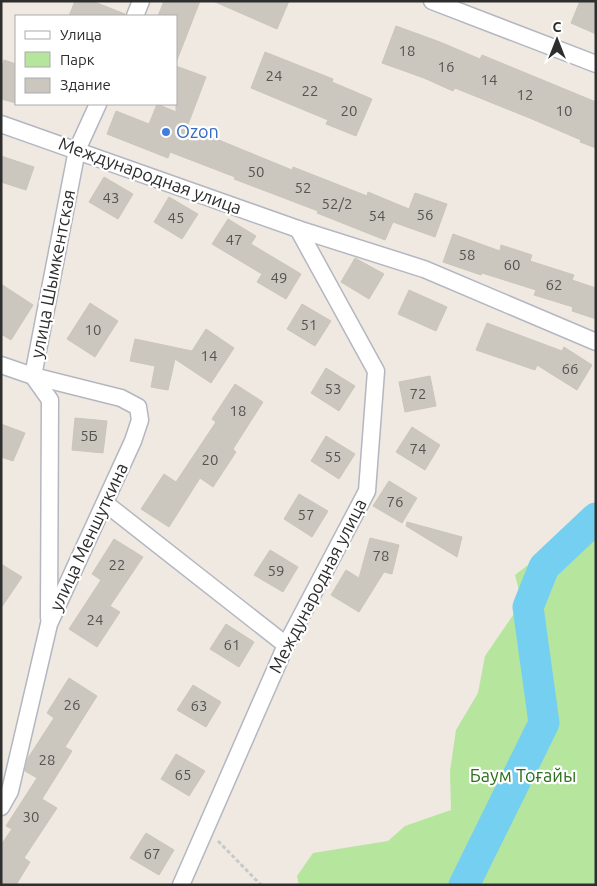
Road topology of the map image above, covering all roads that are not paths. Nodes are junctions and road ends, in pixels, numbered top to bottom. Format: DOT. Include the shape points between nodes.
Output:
graph roads {
  1 [pos="141,1"];
  2 [pos="432,1"];
  3 [pos="135,15"];
  4 [pos="596,64"];
  5 [pos="98,105"];
  6 [pos="1,124"];
  7 [pos="78,150"];
  8 [pos="298,229"];
  9 [pos="596,342"];
  10 [pos="1,365"];
  11 [pos="33,376"];
  12 [pos="105,503"];
  13 [pos="49,624"];
  14 [pos="286,645"];
  15 [pos="1,807"];
  16 [pos="181,885"];
  1 -- 3 [label="street"];
  2 -- 4 [label="street"];
  5 -- 7 [label="street, улица Шымкентская"];
  6 -- 7 [label="street, Международная улица"];
  7 -- 8 [label="street, Международная улица"];
  7 -- 11 [label="street, улица Шымкентская"];
  8 -- 9 [label="street, Международная улица" via="424,269"];
  8 -- 14 [label="street, Международная улица" via="376,371 367,490"];
  10 -- 11 [label="street, улица Меншуткина"];
  11 -- 12 [label="street, улица Меншуткина" via="121,398 138,407 140,420 133,441"];
  11 -- 13 [label="street, улица Шымкентская" via="50,400"];
  12 -- 13 [label="street, улица Меншуткина"];
  12 -- 14 [label="street"];
  13 -- 15 [label="street, улица Меншуткина" via="10,791"];
  14 -- 16 [label="street, Международная улица"];
}
